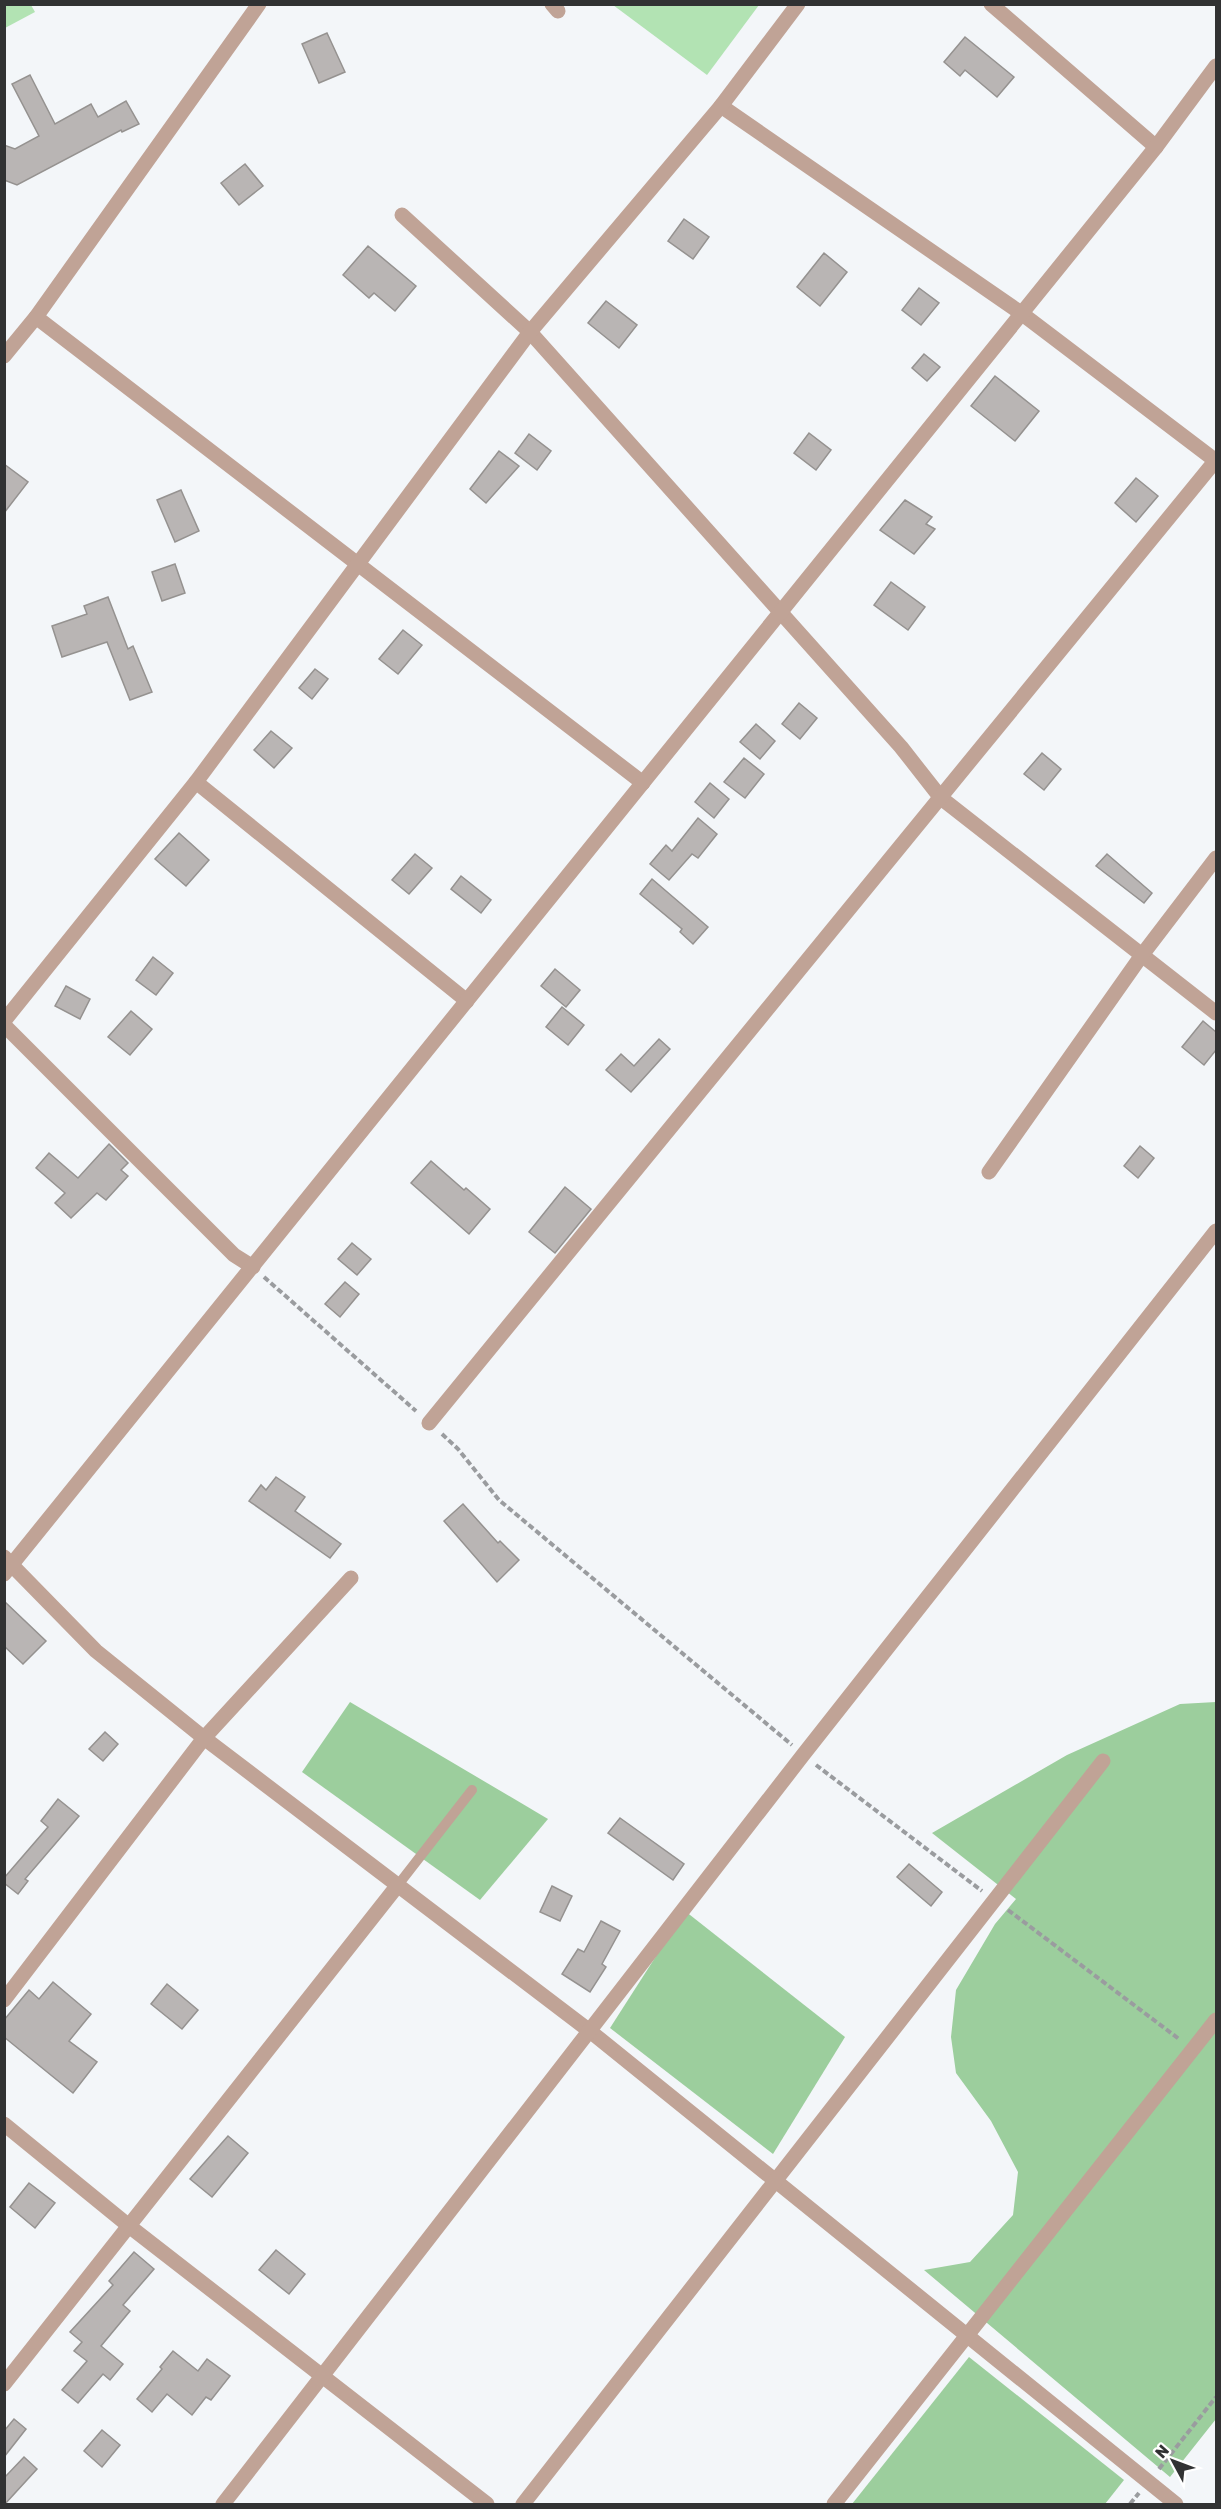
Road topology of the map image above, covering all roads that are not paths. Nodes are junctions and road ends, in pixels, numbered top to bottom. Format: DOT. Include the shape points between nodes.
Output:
graph roads {
  1 [pos="259,4"];
  2 [pos="798,4"];
  3 [pos="991,4"];
  4 [pos="1216,66"];
  5 [pos="721,106"];
  6 [pos="1156,147"];
  7 [pos="402,215"];
  8 [pos="1021,314"];
  9 [pos="36,317"];
  10 [pos="530,332"];
  11 [pos="4,356"];
  12 [pos="1216,460"];
  13 [pos="359,563"];
  14 [pos="779,613"];
  15 [pos="196,782"];
  16 [pos="643,783"];
  17 [pos="941,798"];
  18 [pos="1216,858"];
  19 [pos="1142,955"];
  20 [pos="467,1001"];
  21 [pos="1216,1013"];
  22 [pos="4,1023"];
  23 [pos="988,1172"];
  24 [pos="1216,1231"];
  25 [pos="253,1267"];
  26 [pos="429,1423"];
  27 [pos="7,1566"];
  28 [pos="351,1578"];
  29 [pos="204,1738"];
  30 [pos="1103,1761"];
  31 [pos="472,1790"];
  32 [pos="398,1885"];
  33 [pos="4,2000"];
  34 [pos="1216,2020"];
  35 [pos="591,2032"];
  36 [pos="4,2124"];
  37 [pos="775,2180"];
  38 [pos="129,2226"];
  39 [pos="967,2336"];
  40 [pos="323,2376"];
  41 [pos="4,2384"];
  42 [pos="223,2505"];
  43 [pos="487,2505"];
  44 [pos="523,2505"];
  45 [pos="834,2505"];
  46 [pos="1176,2505"];
  1 -- 9 [label="street"];
  2 -- 5 [label="street"];
  3 -- 6 [label="street"];
  4 -- 6 [label="street"];
  5 -- 8 [label="street"];
  5 -- 10 [label="street"];
  6 -- 8 [label="street"];
  7 -- 10 [label="street"];
  8 -- 12 [label="street"];
  8 -- 14 [label="street"];
  9 -- 11 [label="street"];
  9 -- 13 [label="street"];
  10 -- 13 [label="street"];
  10 -- 14 [label="street"];
  12 -- 17 [label="street"];
  13 -- 15 [label="street"];
  13 -- 16 [label="street"];
  14 -- 16 [label="street"];
  14 -- 17 [label="street" via="901,747"];
  15 -- 20 [label="street"];
  15 -- 22 [label="street"];
  16 -- 20 [label="street"];
  17 -- 19 [label="street"];
  17 -- 26 [label="street"];
  18 -- 19 [label="street"];
  19 -- 21 [label="street"];
  19 -- 23 [label="street"];
  20 -- 25 [label="street"];
  22 -- 25 [label="street" via="234,1255"];
  24 -- 35 [label="street" via="803,1755"];
  25 -- 27 [label="street"];
  27 -- 29 [label="street" via="96,1651"];
  28 -- 29 [label="street"];
  29 -- 32 [label="street"];
  29 -- 33 [label="street"];
  30 -- 37 [label="street"];
  31 -- 32 [label="lane"];
  32 -- 35 [label="street"];
  32 -- 38 [label="street"];
  34 -- 39 [label="street"];
  35 -- 37 [label="street"];
  35 -- 40 [label="street"];
  36 -- 38 [label="street"];
  37 -- 39 [label="street"];
  37 -- 44 [label="street"];
  38 -- 40 [label="street"];
  38 -- 41 [label="street"];
  39 -- 45 [label="street"];
  39 -- 46 [label="street"];
  40 -- 42 [label="street"];
  40 -- 43 [label="street"];
}
